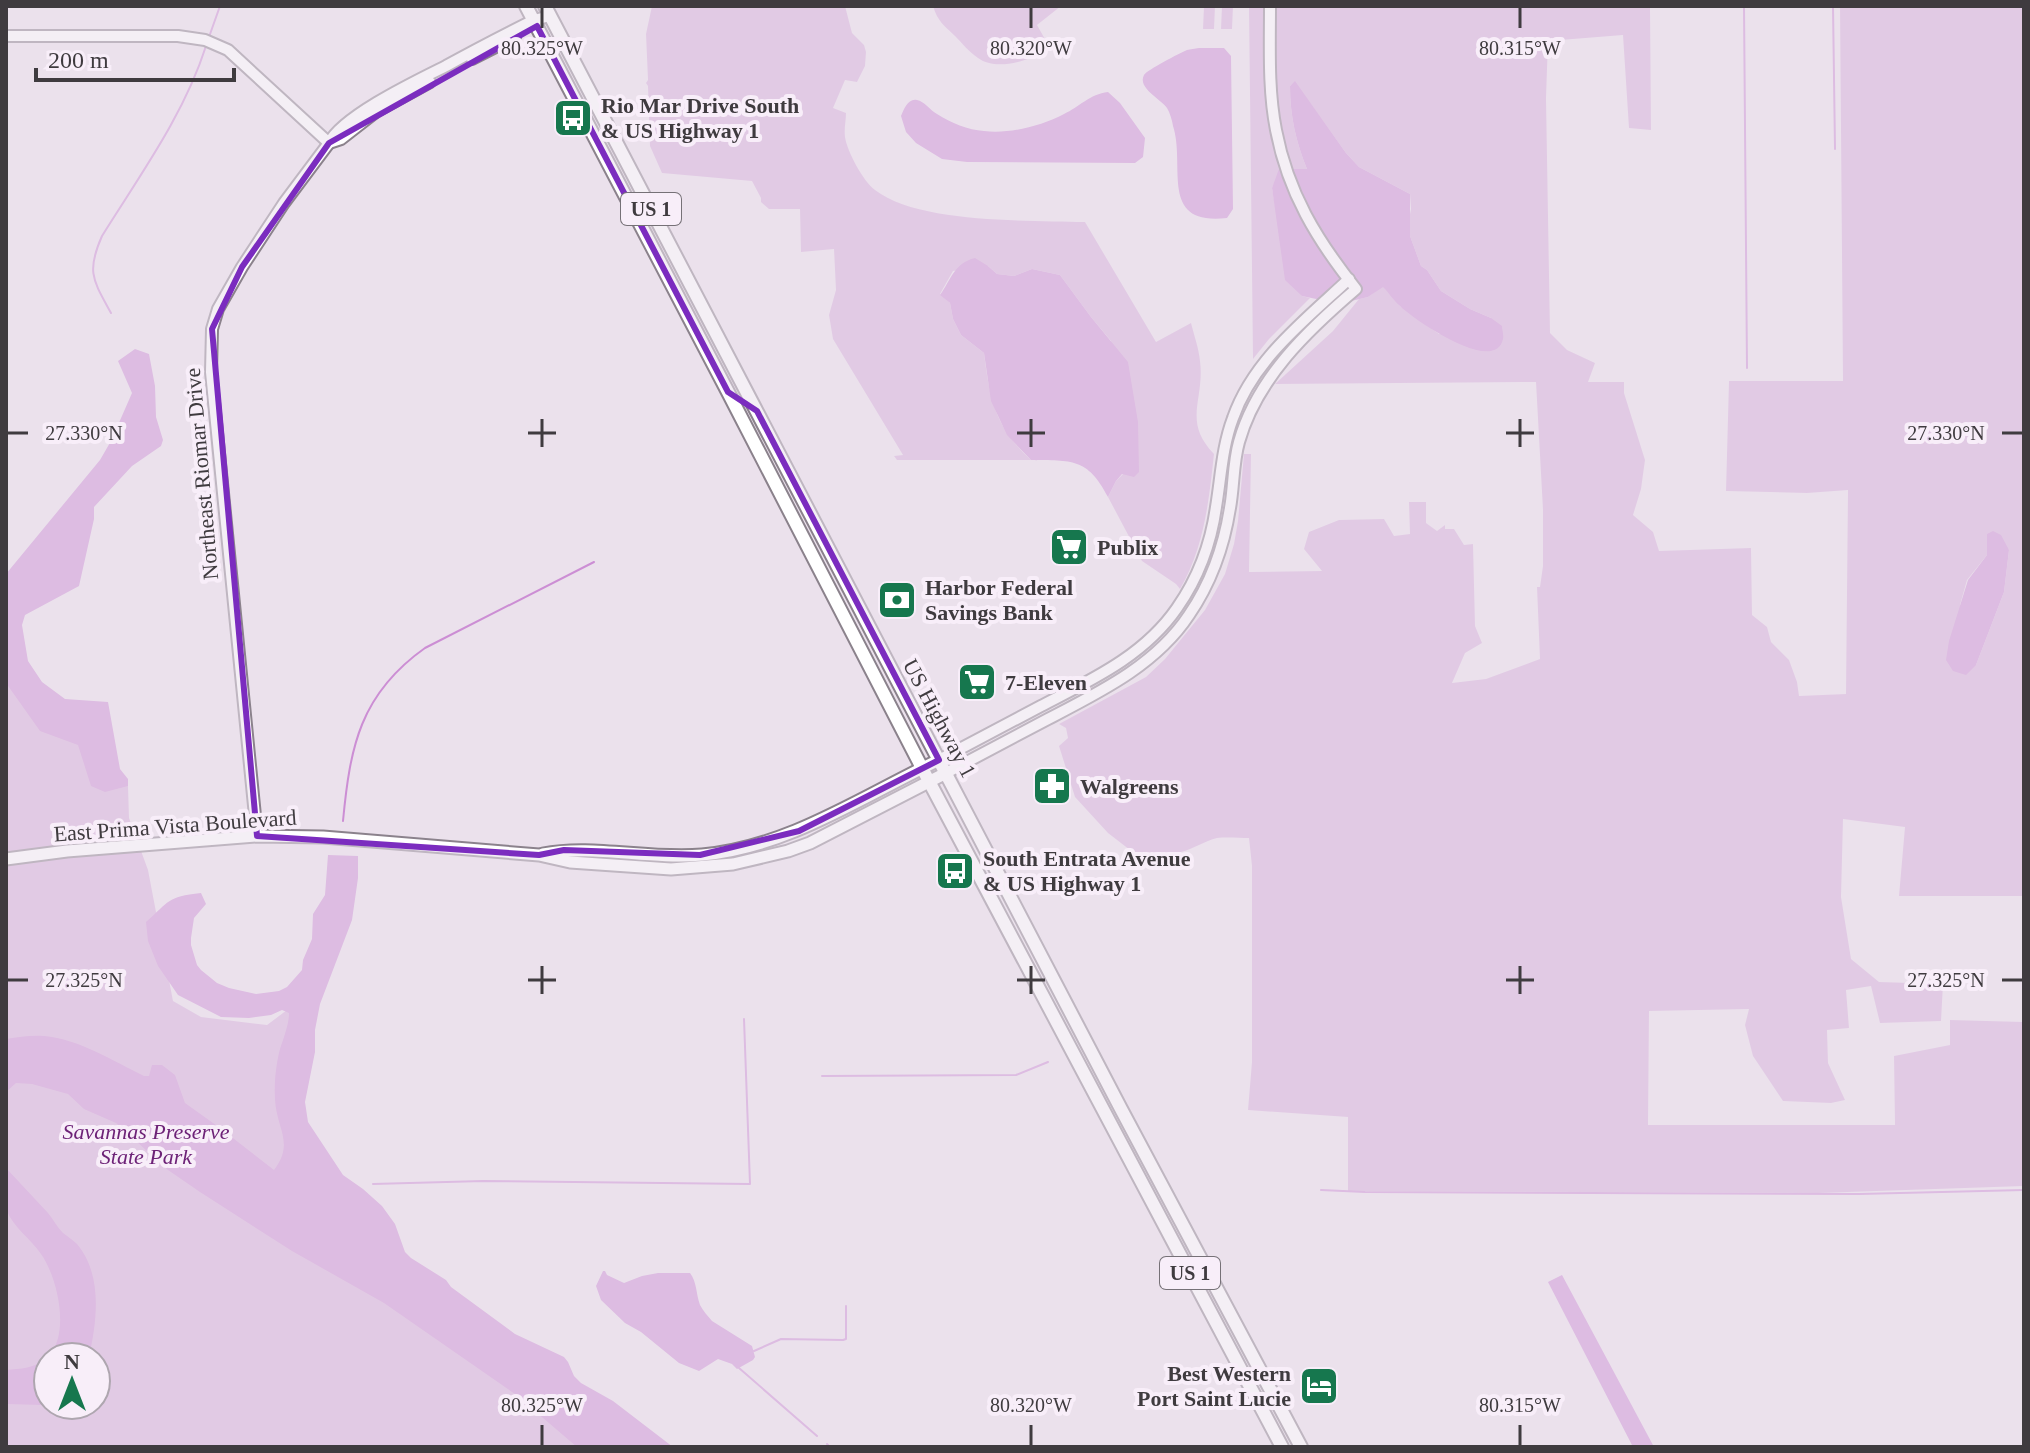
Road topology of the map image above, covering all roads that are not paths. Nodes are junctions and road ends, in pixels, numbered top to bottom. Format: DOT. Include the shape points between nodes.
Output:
graph roads {
  1 [pos="526,6"];
  2 [pos="1270,6"];
  3 [pos="548,11"];
  4 [pos="535,23"];
  5 [pos="6,36"];
  6 [pos="329,143"];
  7 [pos="1349,279"];
  8 [pos="716,369"];
  9 [pos="742,383"];
  10 [pos="729,394"];
  11 [pos="757,411"];
  12 [pos="939,760"];
  13 [pos="922,768"];
  14 [pos="946,773"];
  15 [pos="929,781"];
  16 [pos="257,836"];
  17 [pos="539,855"];
  18 [pos="6,859"];
  19 [pos="1088,1081"];
  20 [pos="1098,1099"];
  21 [pos="1121,1109"];
  22 [pos="1132,1129"];
  23 [pos="1282,1447"];
  24 [pos="1301,1447"];
  1 -- 4 [label="main road, US Highway 1 / US 1"];
  2 -- 7 [label="street" via="1271,91 1285,167 1323,247"];
  3 -- 4 [label="street, Northeast Riomar Drive"];
  3 -- 9 [label="main road, US Highway 1 / US 1"];
  4 -- 6 [label="street, Northeast Riomar Drive" via="389,95"];
  4 -- 8 [label="main road, US Highway 1 / US 1"];
  5 -- 6 [label="street" via="178,36 213,43 228,50"];
  6 -- 16 [label="street, Northeast Riomar Drive" via="242,267 212,329 211,372"];
  7 -- 12 [label="street, East Prima Vista Boulevard" via="1261,366 1233,416 1208,545 1183,599 1159,630 1098,677"];
  7 -- 14 [label="street, East Prima Vista Boulevard" via="1356,289 1293,349 1257,399 1239,442 1222,548 1209,582 1169,641 1101,691"];
  8 -- 9 [label="main road"];
  8 -- 10 [label="main road, US Highway 1 / US 1"];
  9 -- 11 [label="main road, US Highway 1 / US 1"];
  10 -- 11 [label="main road"];
  10 -- 13 [label="main road, US Highway 1 / US 1"];
  11 -- 12 [label="main road, US Highway 1 / US 1"];
  12 -- 13 [label="main road, East Prima Vista Boulevard"];
  12 -- 14 [label="main road, US Highway 1 / US 1"];
  13 -- 15 [label="main road, US Highway 1 / US 1"];
  13 -- 17 [label="main road, East Prima Vista Boulevard" via="807,827 729,852 675,856 564,850"];
  14 -- 15 [label="main road, East Prima Vista Boulevard"];
  14 -- 21 [label="main road, US Highway 1 / US 1"];
  15 -- 17 [label="main road, East Prima Vista Boulevard" via="810,843 733,864 671,869"];
  15 -- 19 [label="main road, US Highway 1 / US 1"];
  16 -- 17 [label="main road, East Prima Vista Boulevard"];
  16 -- 18 [label="main road, East Prima Vista Boulevard"];
  19 -- 20 [label="main road, US Highway 1 / US 1"];
  19 -- 21 [label="main road"];
  20 -- 22 [label="main road"];
  20 -- 23 [label="main road, US Highway 1 / US 1"];
  21 -- 22 [label="main road, US Highway 1 / US 1"];
  22 -- 24 [label="main road, US Highway 1 / US 1"];
}
